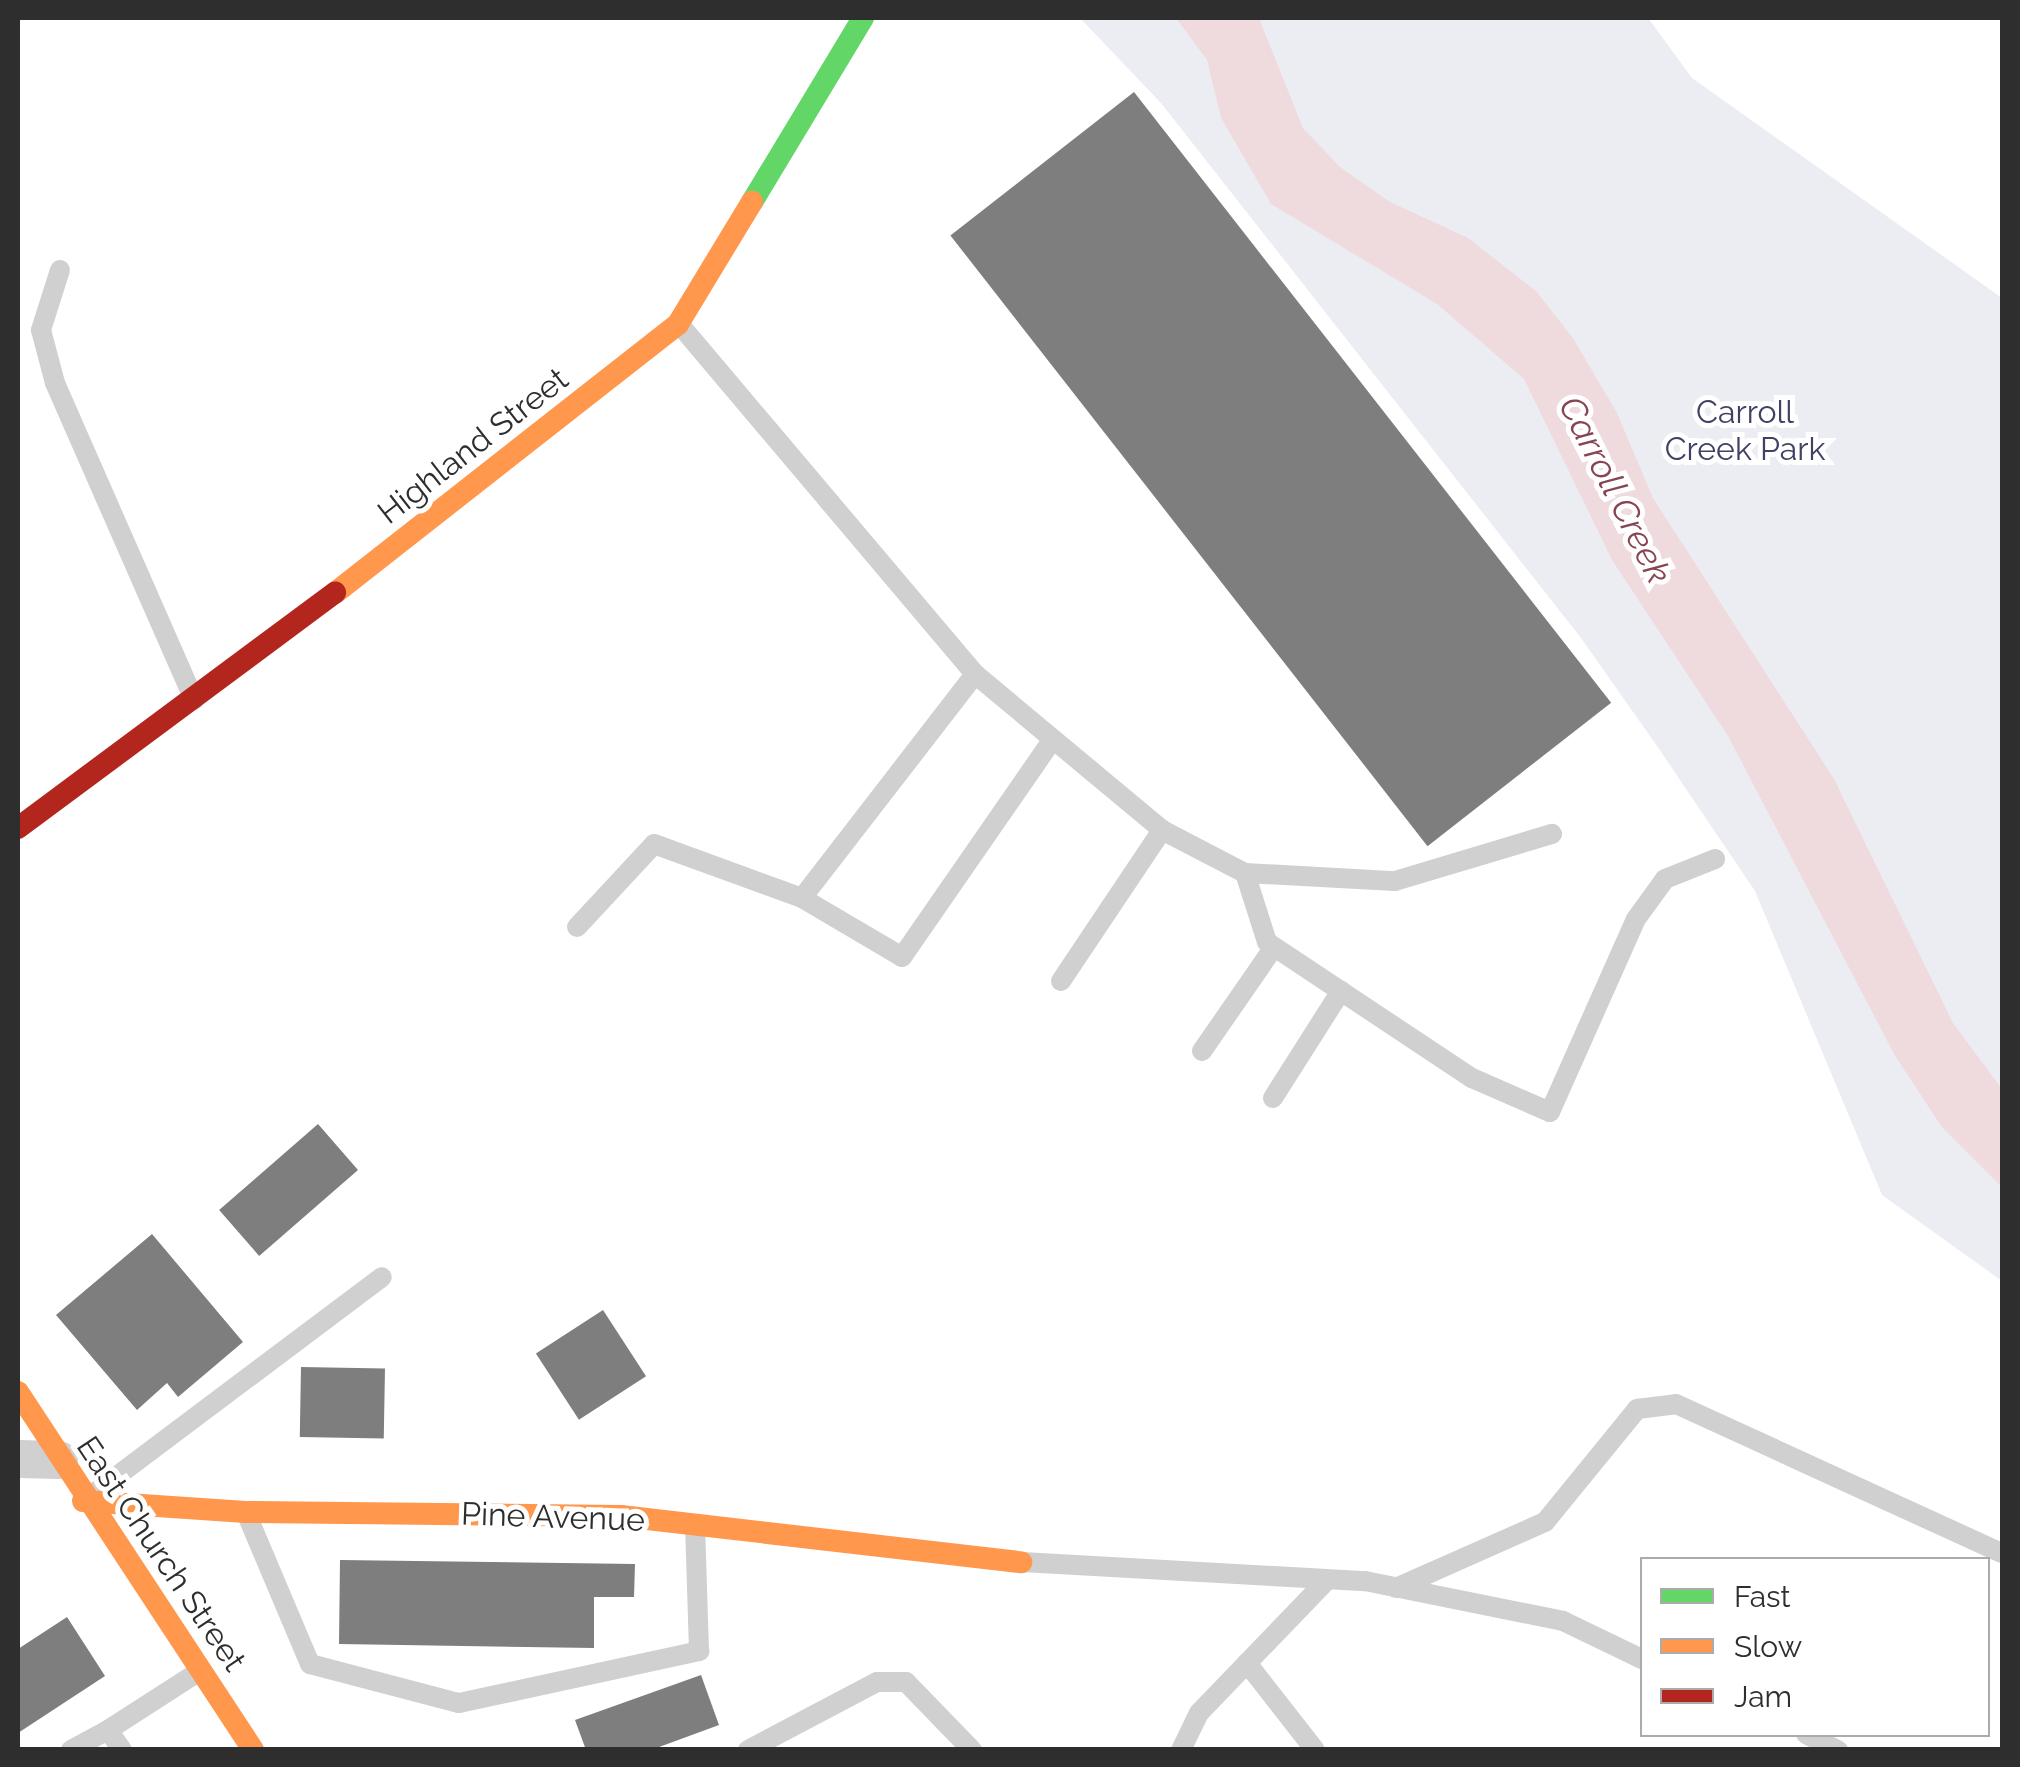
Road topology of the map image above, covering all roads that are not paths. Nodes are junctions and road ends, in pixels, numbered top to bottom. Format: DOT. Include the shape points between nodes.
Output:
graph roads {
  1 [pos="864,18"];
  2 [pos="60,270"];
  3 [pos="678,324"];
  4 [pos="975,674"];
  5 [pos="195,701"];
  6 [pos="1053,739"];
  7 [pos="18,828"];
  8 [pos="1162,830"];
  9 [pos="1552,834"];
  10 [pos="1715,859"];
  11 [pos="1245,873"];
  12 [pos="802,898"];
  13 [pos="577,927"];
  14 [pos="1274,947"];
  15 [pos="1061,981"];
  16 [pos="1341,992"];
  17 [pos="1202,1051"];
  18 [pos="1274,1098"];
  19 [pos="382,1276"];
  20 [pos="18,1392"];
  21 [pos="18,1459"];
  22 [pos="59,1460"];
  23 [pos="84,1501"];
  24 [pos="246,1512"];
  25 [pos="695,1524"];
  26 [pos="2002,1553"];
  27 [pos="1020,1562"];
  28 [pos="1327,1580"];
  29 [pos="1396,1588"];
  30 [pos="1640,1657"];
  31 [pos="1247,1663"];
  32 [pos="200,1671"];
  33 [pos="108,1730"];
  34 [pos="1812,1737"];
  35 [pos="70,1750"];
  36 [pos="122,1750"];
  37 [pos="253,1750"];
  38 [pos="748,1750"];
  39 [pos="972,1750"];
  40 [pos="1181,1750"];
  41 [pos="1316,1750"];
  42 [pos="1838,1750"];
  1 -- 3 [label="street, Highland Street"];
  2 -- 5 [label="lane" via="40,330 55,382"];
  3 -- 4 [label="lane"];
  3 -- 5 [label="street, Highland Street"];
  4 -- 6 [label="lane"];
  4 -- 12 [label="lane"];
  5 -- 7 [label="street, Highland Street"];
  6 -- 8 [label="lane"];
  6 -- 12 [label="lane" via="902,957"];
  8 -- 11 [label="lane"];
  8 -- 15 [label="lane"];
  9 -- 11 [label="lane" via="1395,880"];
  10 -- 16 [label="lane" via="1666,879 1636,919 1550,1112 1472,1078"];
  11 -- 14 [label="lane"];
  12 -- 13 [label="lane" via="654,844"];
  14 -- 16 [label="lane"];
  14 -- 17 [label="lane"];
  16 -- 18 [label="lane"];
  19 -- 23 [label="lane"];
  20 -- 22 [label="street, East Church Street"];
  21 -- 22 [label="street"];
  22 -- 23 [label="street, East Church Street"];
  23 -- 24 [label="street, Pine Avenue"];
  23 -- 32 [label="street, East Church Street"];
  24 -- 25 [label="street, Pine Avenue" via="621,1516"];
  24 -- 25 [label="lane" via="310,1664 459,1703 699,1651"];
  25 -- 27 [label="street, Pine Avenue"];
  26 -- 29 [label="lane" via="1676,1404 1636,1409 1545,1522"];
  27 -- 28 [label="lane"];
  28 -- 29 [label="lane"];
  28 -- 31 [label="lane"];
  29 -- 30 [label="lane" via="1563,1622"];
  31 -- 40 [label="lane" via="1199,1713"];
  31 -- 41 [label="lane"];
  32 -- 33 [label="lane"];
  32 -- 37 [label="street, East Church Street"];
  33 -- 35 [label="lane"];
  33 -- 36 [label="lane"];
  34 -- 42 [label="lane"];
  38 -- 39 [label="lane" via="876,1682 906,1682"];
}
